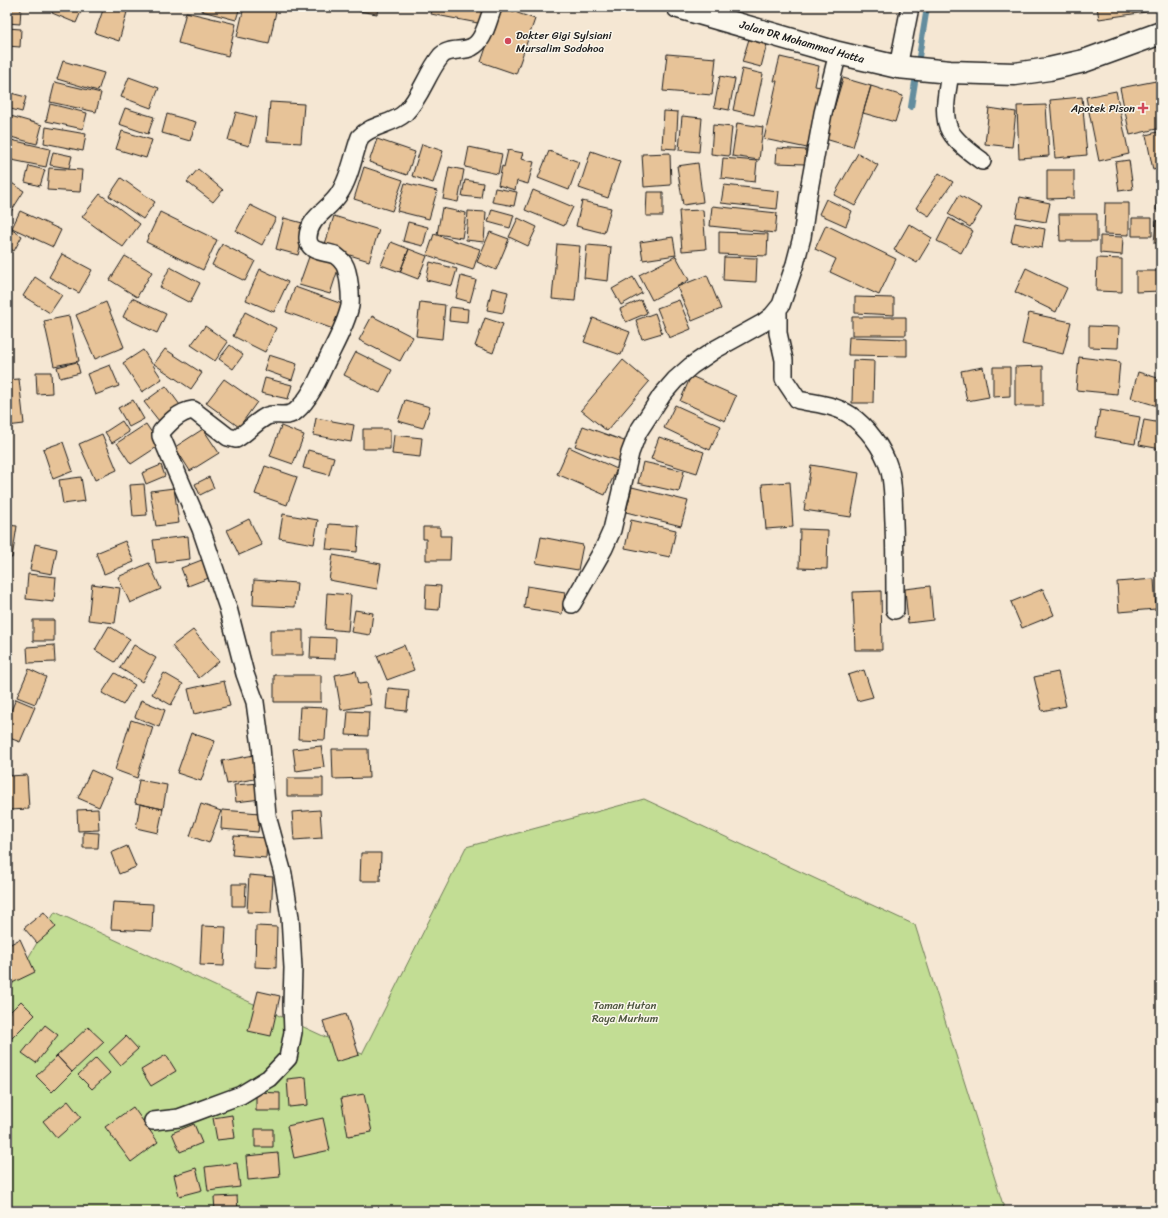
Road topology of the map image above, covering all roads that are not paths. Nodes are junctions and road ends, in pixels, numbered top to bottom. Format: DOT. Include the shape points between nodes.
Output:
graph roads {
  1 [pos="493,7"];
  2 [pos="678,7"];
  3 [pos="910,7"];
  4 [pos="1161,33"];
  5 [pos="838,53"];
  6 [pos="901,68"];
  7 [pos="942,72"];
  8 [pos="982,161"];
  9 [pos="778,309"];
  10 [pos="572,604"];
  11 [pos="896,610"];
  12 [pos="153,1121"];
  1 -- 12 [label="street" via="481,39 476,45 443,54 405,113 360,137 340,194 315,218 308,236 308,244 336,256 344,265 348,276 350,304 346,320 310,394 300,408 287,416 269,415 236,439 228,437 193,410 181,414 161,432 202,529 255,702 267,816 283,874 290,917 293,1032 288,1058 269,1078 241,1094 179,1118"];
  2 -- 5 [label="highway, Jalan DR Mohammad Hatta"];
  3 -- 6 [label="street"];
  4 -- 7 [label="highway, Jalan DR Mohammad Hatta" via="1049,70 1015,74"];
  5 -- 6 [label="highway, Jalan DR Mohammad Hatta"];
  5 -- 9 [label="street" via="823,113 802,237"];
  6 -- 7 [label="highway, Jalan DR Mohammad Hatta"];
  7 -- 8 [label="street" via="950,132"];
  9 -- 10 [label="street" via="763,324 716,349 691,366 662,395 638,432 630,453 612,530"];
  9 -- 11 [label="street" via="778,333 784,360 784,378 798,400 826,405 849,415 869,432 890,469 896,549"];
}
